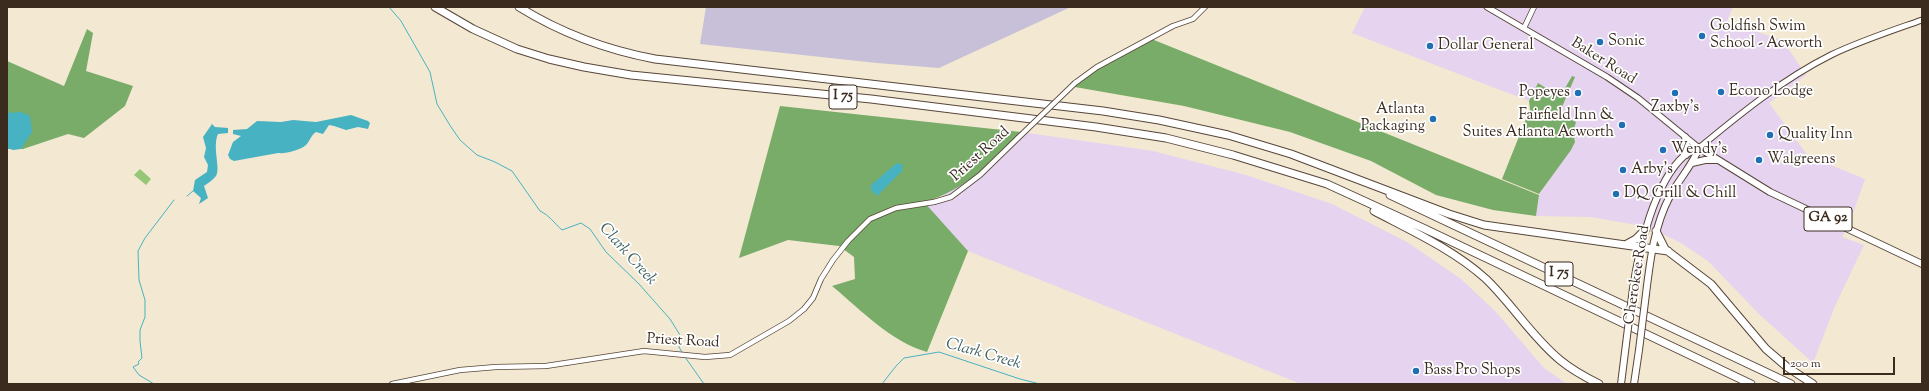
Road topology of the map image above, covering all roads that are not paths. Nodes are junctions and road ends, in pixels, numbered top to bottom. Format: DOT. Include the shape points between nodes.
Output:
graph roads {
  1 [pos="435,7"];
  2 [pos="519,7"];
  3 [pos="1205,7"];
  4 [pos="1487,7"];
  5 [pos="1534,7"];
  6 [pos="1922,20"];
  7 [pos="1524,28"];
  8 [pos="1685,137"];
  9 [pos="1699,148"];
  10 [pos="1686,155"];
  11 [pos="1718,160"];
  12 [pos="1692,163"];
  13 [pos="1326,166"];
  14 [pos="1327,184"];
  15 [pos="1646,229"];
  16 [pos="1656,232"];
  17 [pos="1627,244"];
  18 [pos="1641,247"];
  19 [pos="1652,248"];
  20 [pos="1668,251"];
  21 [pos="1922,264"];
  22 [pos="392,384"];
  23 [pos="1599,384"];
  24 [pos="1621,384"];
  25 [pos="1634,384"];
  26 [pos="1751,384"];
  27 [pos="1791,384"];
  28 [pos="1813,384"];
  1 -- 14 [label="highway, I 75" via="473,29 517,49 584,67 631,75 871,99 1131,132 1233,155"];
  2 -- 13 [label="highway, I 75" via="549,24 582,38 643,57 1103,111 1200,128"];
  3 -- 22 [label="street, Priest Road, bridge" via="1193,19 1174,26 1097,67 1075,83 980,175 950,196 934,202 896,208 870,219 833,260 808,305 789,322 730,355 714,358 644,351 546,366 460,370"];
  4 -- 7 [label="main road, Baker Road"];
  5 -- 7 [label="street"];
  6 -- 9 [label="main road" via="1864,41 1816,63 1758,102"];
  7 -- 8 [label="main road, Baker Road" via="1607,77 1638,98"];
  8 -- 9 [label="main road, Baker Road"];
  8 -- 10 [label="main road"];
  9 -- 10 [label="main road, Cherokee Road"];
  9 -- 11 [label="main road, GA 92"];
  9 -- 12 [label="main road, Cherokee Road"];
  10 -- 15 [label="main road, Cherokee Road" via="1661,191"];
  11 -- 12 [label="main road"];
  11 -- 21 [label="main road, GA 92" via="1770,192"];
  12 -- 16 [label="main road, Cherokee Road" via="1670,195"];
  13 -- 17 [label="highway" via="1484,225"];
  13 -- 27 [label="highway, I 75"];
  14 -- 23 [label="highway" via="1474,269 1560,360"];
  14 -- 26 [label="highway, I 75"];
  15 -- 17 [label="highway"];
  15 -- 18 [label="main road, Cherokee Road"];
  16 -- 19 [label="main road, Cherokee Road"];
  16 -- 20 [label="highway"];
  17 -- 18 [label="highway"];
  18 -- 19 [label="highway"];
  18 -- 24 [label="main road, Cherokee Road, bridge"];
  19 -- 20 [label="highway"];
  19 -- 25 [label="main road, Cherokee Road, bridge"];
  20 -- 28 [label="highway" via="1711,284 1772,355"];
}
